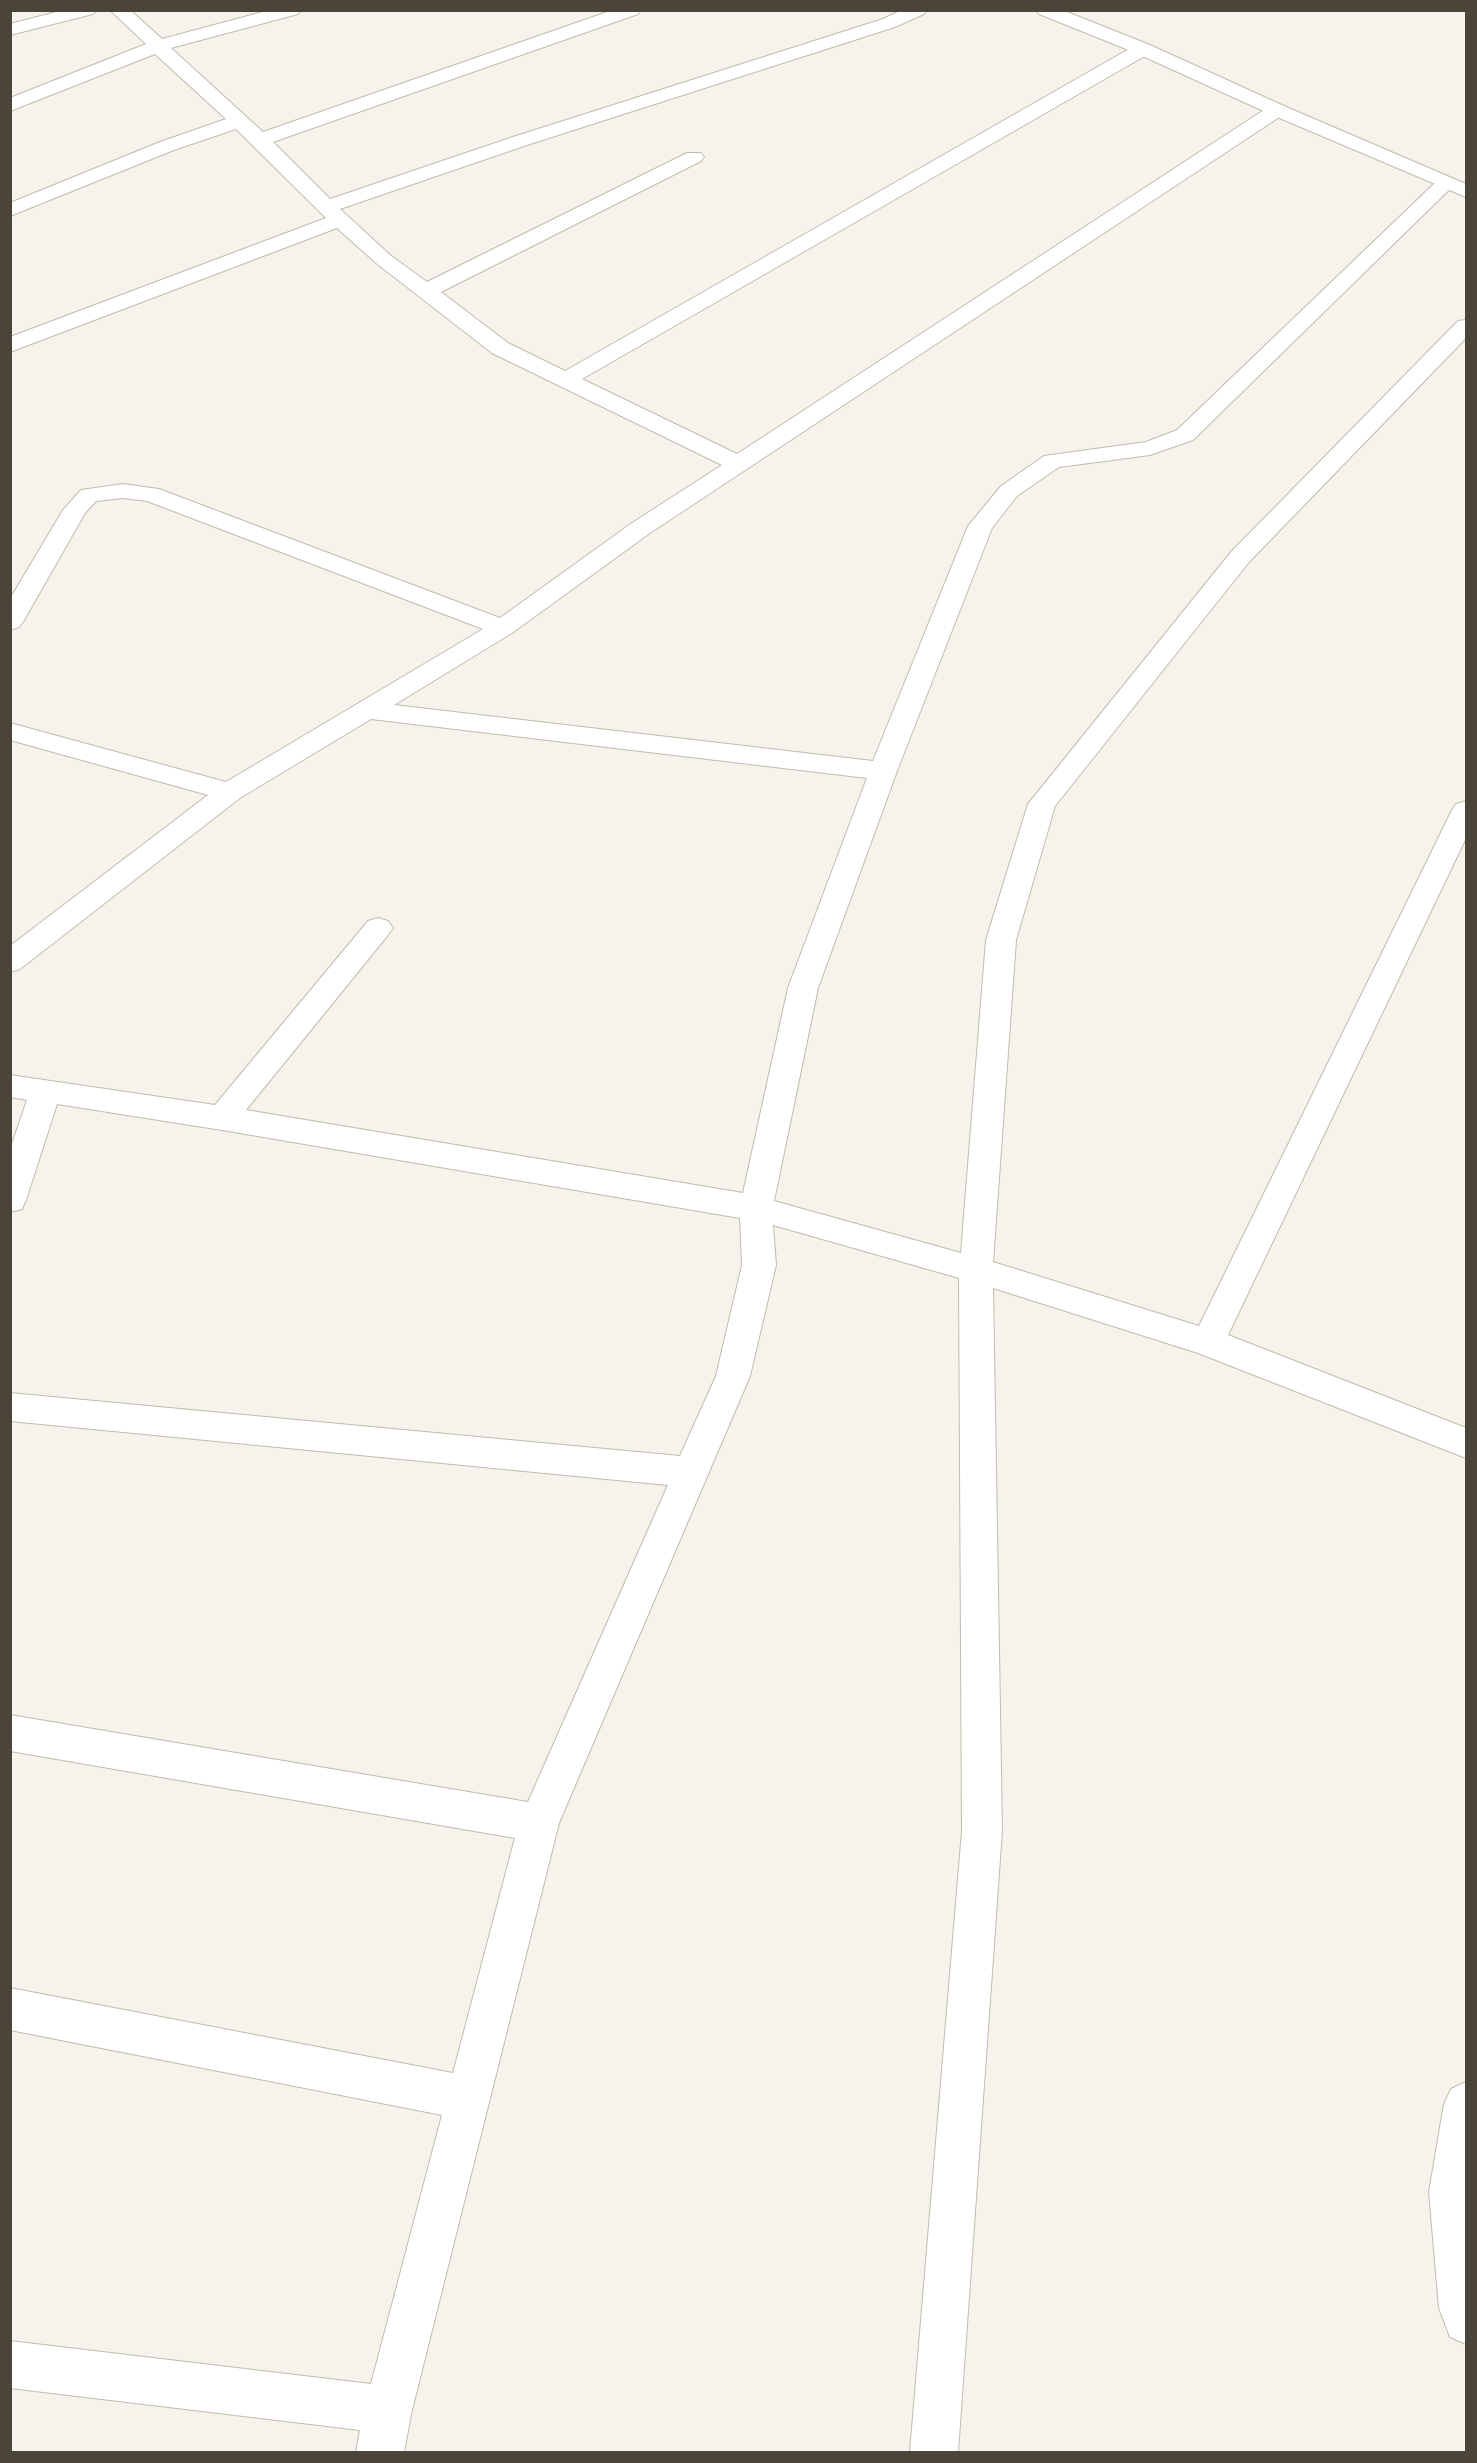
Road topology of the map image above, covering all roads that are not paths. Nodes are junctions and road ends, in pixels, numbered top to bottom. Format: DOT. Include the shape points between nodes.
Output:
graph roads {
  1 [pos="87,10"];
  2 [pos="119,10"];
  3 [pos="291,10"];
  4 [pos="632,10"];
  5 [pos="918,10"];
  6 [pos="1057,12"];
  7 [pos="10,30"];
  8 [pos="158,46"];
  9 [pos="1143,49"];
  10 [pos="10,105"];
  11 [pos="1277,110"];
  12 [pos="240,121"];
  13 [pos="260,140"];
  14 [pos="694,157"];
  15 [pos="1456,187"];
  16 [pos="10,210"];
  17 [pos="333,214"];
  18 [pos="427,291"];
  19 [pos="1464,332"];
  20 [pos="10,345"];
  21 [pos="565,380"];
  22 [pos="740,464"];
  23 [pos="10,622"];
  24 [pos="503,627"];
  25 [pos="367,710"];
  26 [pos="10,731"];
  27 [pos="883,771"];
  28 [pos="230,792"];
  29 [pos="1467,810"];
  30 [pos="378,928"];
  31 [pos="10,962"];
  32 [pos="10,1086"];
  33 [pos="46,1090"];
  34 [pos="222,1118"];
  35 [pos="10,1200"];
  36 [pos="756,1208"];
  37 [pos="976,1270"];
  38 [pos="1208,1342"];
  39 [pos="10,1407"];
  40 [pos="1467,1443"];
  41 [pos="692,1472"];
  42 [pos="10,1733"];
  43 [pos="539,1823"];
  44 [pos="10,2009"];
  45 [pos="468,2098"];
  46 [pos="1467,2104"];
  47 [pos="1467,2321"];
  48 [pos="10,2364"];
  49 [pos="384,2431"];
  50 [pos="934,2452"];
  1 -- 7 [label="street"];
  2 -- 8 [label="street"];
  3 -- 8 [label="street"];
  4 -- 13 [label="street"];
  5 -- 17 [label="street" via="889,23 520,141"];
  6 -- 9 [label="street"];
  8 -- 10 [label="street"];
  8 -- 12 [label="street"];
  9 -- 11 [label="street"];
  9 -- 21 [label="street"];
  11 -- 15 [label="street"];
  11 -- 22 [label="street"];
  12 -- 13 [label="street"];
  12 -- 16 [label="street" via="166,146"];
  13 -- 17 [label="street"];
  14 -- 18 [label="street"];
  15 -- 27 [label="street" via="1185,435 1150,448 1052,462 1009,491 980,526"];
  17 -- 18 [label="street" via="383,259"];
  17 -- 20 [label="street"];
  18 -- 21 [label="street" via="500,348"];
  19 -- 37 [label="street" via="1240,557 1042,804 1001,940"];
  21 -- 22 [label="street"];
  22 -- 24 [label="street" via="641,528"];
  23 -- 24 [label="street" via="75,510 89,495 123,491 151,494"];
  24 -- 25 [label="street"];
  25 -- 27 [label="street"];
  25 -- 28 [label="street"];
  26 -- 28 [label="street"];
  27 -- 36 [label="street" via="803,987"];
  28 -- 31 [label="street"];
  29 -- 38 [label="street"];
  30 -- 34 [label="street"];
  32 -- 33 [label="street"];
  33 -- 34 [label="street"];
  33 -- 35 [label="street"];
  34 -- 36 [label="street"];
  36 -- 37 [label="street"];
  36 -- 41 [label="street" via="759,1265 733,1376"];
  37 -- 38 [label="street"];
  37 -- 50 [label="street" via="982,1831"];
  38 -- 40 [label="street"];
  39 -- 41 [label="street"];
  41 -- 43 [label="street"];
  42 -- 43 [label="street"];
  43 -- 45 [label="street"];
  44 -- 45 [label="street"];
  45 -- 49 [label="street"];
  46 -- 47 [label="street" via="1451,2192 1462,2308"];
  48 -- 49 [label="street"];
}
